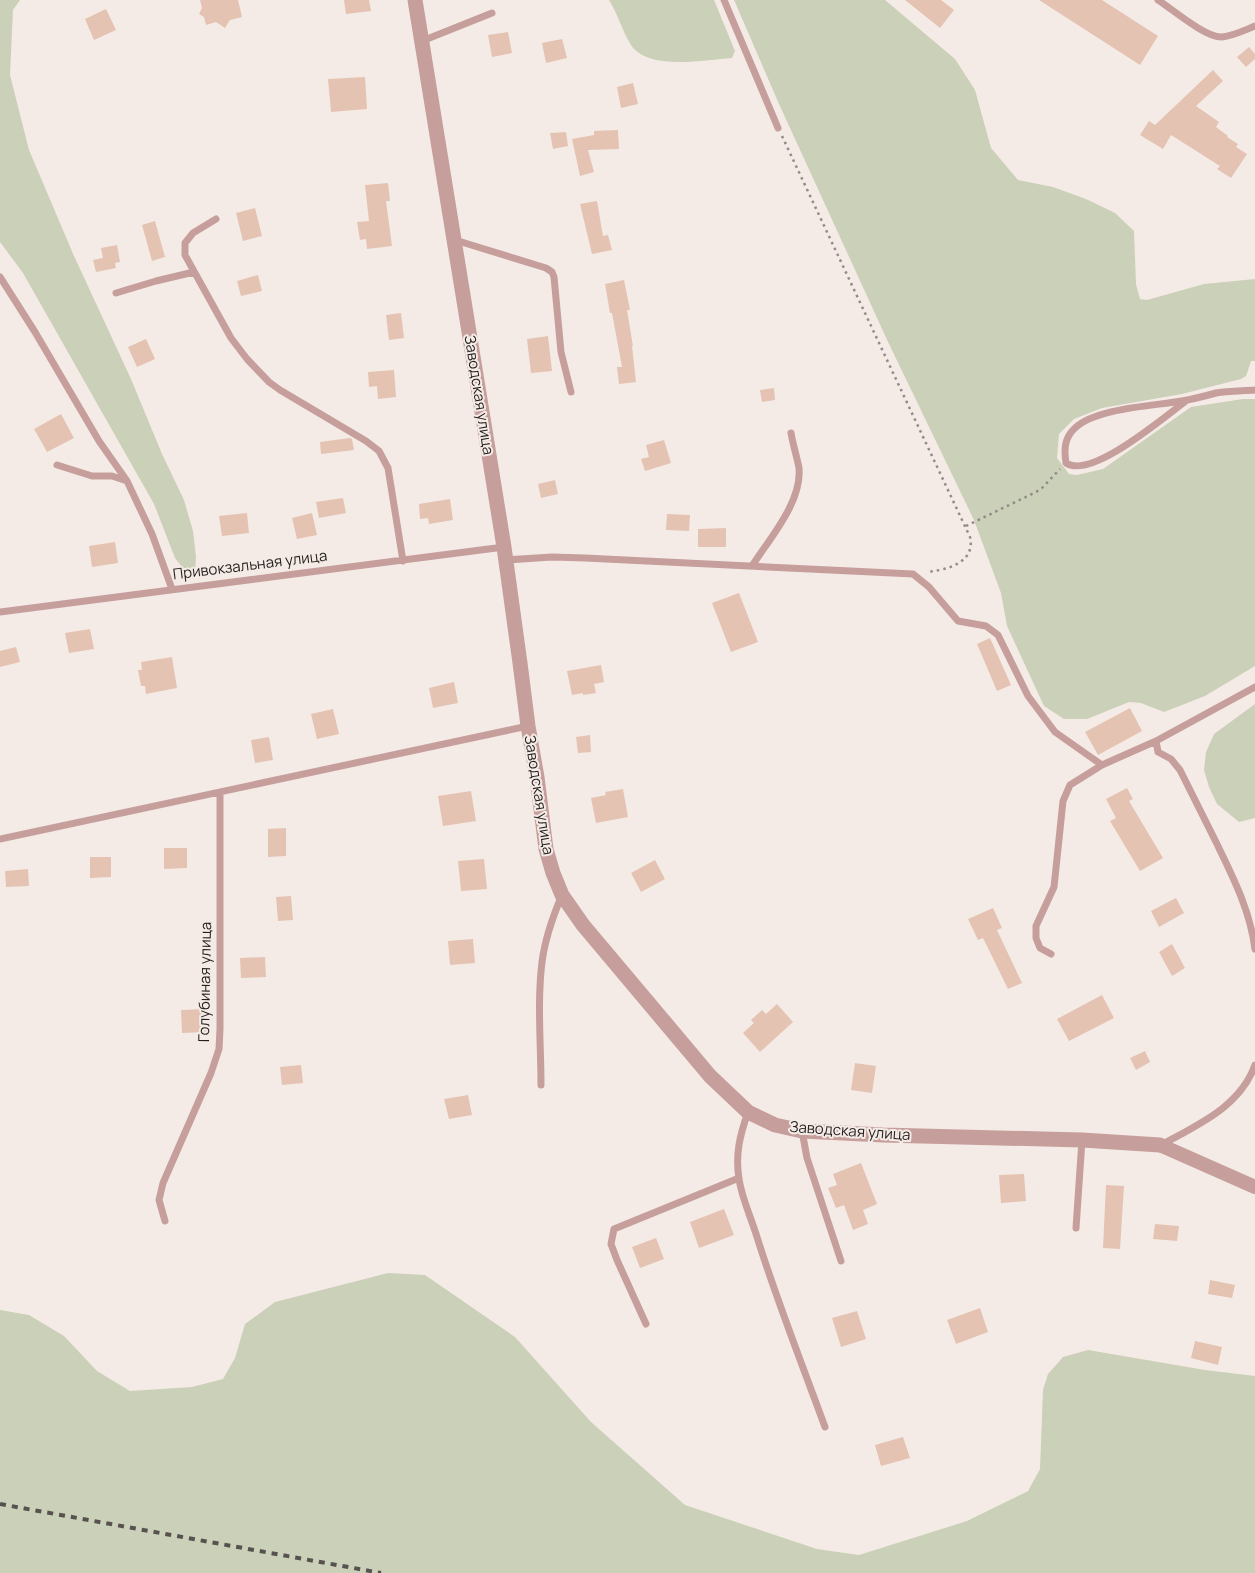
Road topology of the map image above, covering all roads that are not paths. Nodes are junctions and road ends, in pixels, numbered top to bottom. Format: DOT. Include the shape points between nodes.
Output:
graph roads {
  1 [pos="415,0"];
  2 [pos="724,0"];
  3 [pos="1158,0"];
  4 [pos="492,13"];
  5 [pos="1255,26"];
  6 [pos="422,41"];
  7 [pos="778,128"];
  8 [pos="216,219"];
  9 [pos="454,240"];
  10 [pos="194,272"];
  11 [pos="0,277"];
  12 [pos="116,293"];
  13 [pos="1255,390"];
  14 [pos="571,392"];
  15 [pos="1186,401"];
  16 [pos="791,434"];
  17 [pos="57,465"];
  18 [pos="127,481"];
  19 [pos="505,553"];
  20 [pos="403,561"];
  21 [pos="752,566"];
  22 [pos="172,589"];
  23 [pos="0,612"];
  24 [pos="1255,687"];
  25 [pos="528,726"];
  26 [pos="1156,740"];
  27 [pos="1102,765"];
  28 [pos="220,792"];
  29 [pos="0,840"];
  30 [pos="562,895"];
  31 [pos="1255,949"];
  32 [pos="1051,954"];
  33 [pos="1255,1065"];
  34 [pos="542,1085"];
  35 [pos="748,1112"];
  36 [pos="802,1131"];
  37 [pos="1082,1140"];
  38 [pos="1160,1145"];
  39 [pos="739,1178"];
  40 [pos="1255,1186"];
  41 [pos="165,1221"];
  42 [pos="1076,1228"];
  43 [pos="841,1261"];
  44 [pos="646,1324"];
  45 [pos="825,1427"];
  1 -- 6 [label="street, Заводская улица"];
  2 -- 7 [label="lane"];
  3 -- 5 [label="lane" via="1212,36 1221,37"];
  4 -- 6 [label="lane"];
  6 -- 9 [label="street, Заводская улица"];
  8 -- 10 [label="lane" via="193,233 184,243 185,255"];
  9 -- 14 [label="lane" via="552,272 561,352"];
  9 -- 19 [label="street, Заводская улица"];
  10 -- 12 [label="lane"];
  10 -- 20 [label="lane" via="231,338 269,382 379,451 388,468"];
  11 -- 18 [label="lane"];
  13 -- 15 [label="lane" via="1222,392"];
  15 -- 15 [label="lane" via="1111,454 1082,467 1066,464 1065,443 1076,426 1087,420 1113,412"];
  16 -- 21 [label="lane" via="799,468 791,508"];
  17 -- 18 [label="lane" via="92,476 112,476"];
  18 -- 22 [label="lane" via="152,534"];
  19 -- 20 [label="lane, Привокзальная улица"];
  19 -- 21 [label="lane, Привокзальная улица"];
  19 -- 25 [label="street, Заводская улица"];
  20 -- 22 [label="lane, Привокзальная улица"];
  21 -- 27 [label="lane, Привокзальная улица" via="913,574 929,587 958,621 986,626 998,635 1028,696 1055,732"];
  22 -- 23 [label="lane, Привокзальная улица"];
  24 -- 26 [label="lane"];
  25 -- 28 [label="lane"];
  25 -- 30 [label="street, Заводская улица" via="546,848"];
  26 -- 27 [label="lane"];
  26 -- 31 [label="lane" via="1158,752 1172,759 1180,770 1233,877 1246,907"];
  27 -- 32 [label="lane" via="1070,785 1063,801 1054,887 1036,926 1040,948"];
  28 -- 29 [label="lane"];
  28 -- 41 [label="lane, Голубиная улица" via="218,1049 211,1073 163,1182 159,1200"];
  30 -- 34 [label="lane" via="542,963"];
  30 -- 35 [label="street, Заводская улица" via="583,925 710,1076"];
  33 -- 38 [label="lane" via="1233,1100 1213,1116"];
  35 -- 36 [label="street, Заводская улица" via="774,1125"];
  35 -- 39 [label="lane" via="738,1149"];
  36 -- 37 [label="street, Заводская улица"];
  36 -- 43 [label="lane" via="807,1158"];
  37 -- 38 [label="street, Заводская улица"];
  37 -- 42 [label="lane"];
  38 -- 40 [label="street"];
  39 -- 44 [label="lane" via="614,1229 611,1244"];
  39 -- 45 [label="lane" via="775,1292"];
}
